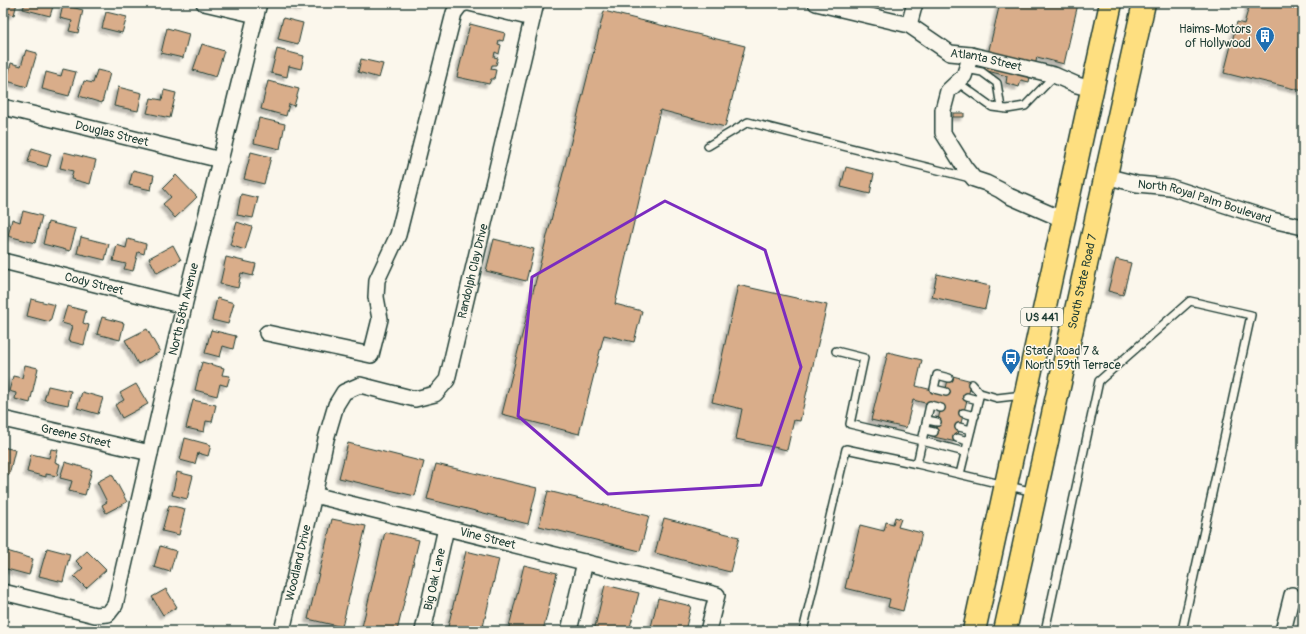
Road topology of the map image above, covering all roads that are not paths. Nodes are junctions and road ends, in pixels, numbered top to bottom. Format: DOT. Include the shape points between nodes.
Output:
graph roads {
  1 [pos="204,3"];
  2 [pos="467,3"];
  3 [pos="536,3"];
  4 [pos="816,3"];
  5 [pos="915,3"];
  6 [pos="1111,3"];
  7 [pos="1144,3"];
  8 [pos="257,9"];
  9 [pos="532,18"];
  10 [pos="909,25"];
  11 [pos="971,55"];
  12 [pos="966,69"];
  13 [pos="1054,75"];
  14 [pos="957,82"];
  15 [pos="1092,89"];
  16 [pos="3,107"];
  17 [pos="1001,108"];
  18 [pos="708,146"];
  19 [pos="221,160"];
  20 [pos="1105,176"];
  21 [pos="974,179"];
  22 [pos="1064,220"];
  23 [pos="1303,227"];
  24 [pos="3,261"];
  25 [pos="184,306"];
  26 [pos="267,333"];
  27 [pos="836,352"];
  28 [pos="949,378"];
  29 [pos="972,384"];
  30 [pos="946,392"];
  31 [pos="1024,395"];
  32 [pos="967,397"];
  33 [pos="979,397"];
  34 [pos="940,408"];
  35 [pos="963,413"];
  36 [pos="975,416"];
  37 [pos="3,419"];
  38 [pos="927,420"];
  39 [pos="937,422"];
  40 [pos="959,427"];
  41 [pos="925,430"];
  42 [pos="971,430"];
  43 [pos="934,432"];
  44 [pos="957,438"];
  45 [pos="922,441"];
  46 [pos="968,441"];
  47 [pos="965,452"];
  48 [pos="150,453"];
  49 [pos="917,464"];
  50 [pos="960,474"];
  51 [pos="1006,485"];
  52 [pos="1035,492"];
  53 [pos="314,495"];
  54 [pos="446,528"];
  55 [pos="585,562"];
  56 [pos="3,592"];
  57 [pos="1292,595"];
  58 [pos="282,631"];
  59 [pos="422,631"];
  60 [pos="569,631"];
  61 [pos="708,631"];
  62 [pos="803,631"];
  63 [pos="974,631"];
  64 [pos="1005,631"];
  65 [pos="1045,631"];
  66 [pos="1182,631"];
  67 [pos="1283,631"];
  1 -- 8 [label="street"];
  2 -- 9 [label="street"];
  2 -- 26 [label="street" via="460,5 454,13 398,235 377,280 376,297 380,319 371,355"];
  3 -- 9 [label="street, Randolph Clay Drive"];
  4 -- 10 [label="street, Atlanta Street"];
  5 -- 10 [label="street"];
  6 -- 15 [label="main road, US 441"];
  7 -- 20 [label="main road, South State Road 7 / US 441"];
  8 -- 19 [label="street, North 58th Avenue"];
  9 -- 53 [label="street, Randolph Clay Drive" via="447,380 435,394 415,399 360,385 344,392 336,405 326,439"];
  10 -- 11 [label="street, Atlanta Street" via="950,53"];
  11 -- 12 [label="street"];
  11 -- 13 [label="street, Atlanta Street"];
  12 -- 14 [label="street" via="964,76"];
  12 -- 17 [label="lane" via="982,72 997,83"];
  13 -- 15 [label="street, Atlanta Street"];
  13 -- 17 [label="lane" via="1025,106"];
  14 -- 17 [label="lane" via="992,107"];
  14 -- 21 [label="street" via="948,91 942,110 943,133"];
  15 -- 22 [label="main road, US 441"];
  16 -- 19 [label="street, Douglas Street"];
  18 -- 21 [label="lane" via="748,122"];
  19 -- 25 [label="street, North 58th Avenue"];
  20 -- 23 [label="street, North Royal Palm Boulevard" via="1137,184 1170,187 1272,220"];
  20 -- 52 [label="main road, South State Road 7 / US 441"];
  21 -- 22 [label="street"];
  22 -- 31 [label="main road, US 441"];
  24 -- 25 [label="street, Cody Street"];
  25 -- 48 [label="street, North 58th Avenue"];
  27 -- 45 [label="lane" via="864,358 850,424"];
  28 -- 30 [label="lane" via="937,375 934,389"];
  29 -- 33 [label="lane"];
  31 -- 33 [label="lane"];
  31 -- 51 [label="main road, US 441"];
  32 -- 33 [label="lane"];
  33 -- 36 [label="lane"];
  34 -- 38 [label="lane" via="930,405"];
  35 -- 36 [label="lane"];
  36 -- 42 [label="lane"];
  37 -- 48 [label="street, Greene Street"];
  38 -- 39 [label="lane"];
  38 -- 41 [label="lane"];
  40 -- 42 [label="lane"];
  41 -- 43 [label="lane"];
  41 -- 45 [label="lane"];
  42 -- 46 [label="lane"];
  44 -- 46 [label="lane"];
  45 -- 47 [label="lane"];
  45 -- 49 [label="lane"];
  46 -- 47 [label="lane"];
  47 -- 50 [label="lane"];
  48 -- 56 [label="street, North 58th Avenue" via="115,605 108,614 95,615"];
  49 -- 50 [label="lane"];
  49 -- 62 [label="lane" via="846,449"];
  50 -- 51 [label="lane"];
  51 -- 52 [label="lane"];
  51 -- 63 [label="main road, US 441"];
  52 -- 64 [label="main road, South State Road 7 / US 441"];
  53 -- 54 [label="street, Vine Street"];
  53 -- 58 [label="street, Woodland Drive"];
  54 -- 55 [label="street, Vine Street"];
  54 -- 59 [label="street, Big Oak Lane"];
  55 -- 60 [label="street"];
  55 -- 61 [label="street, Vine Street" via="717,595"];
  57 -- 67 [label="street"];
  65 -- 66 [label="lane" via="1099,381 1190,301 1251,315"];
}
